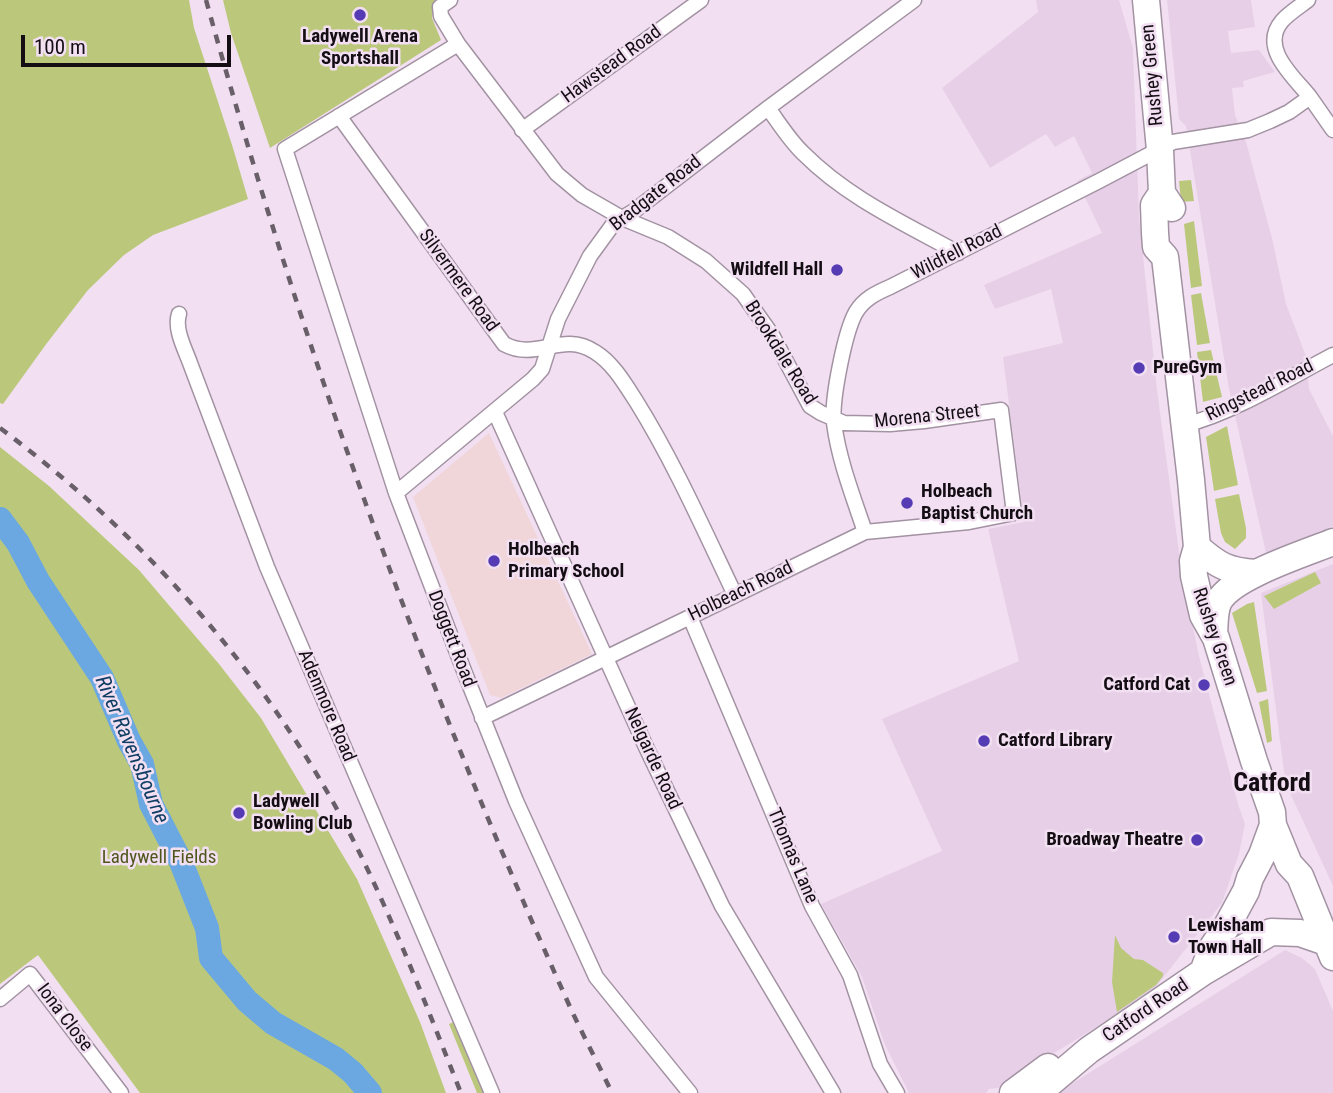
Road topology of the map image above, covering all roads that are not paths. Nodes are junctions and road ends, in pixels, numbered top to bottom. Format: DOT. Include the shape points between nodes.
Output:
graph roads {
  1 [pos="701,0"];
  2 [pos="914,0"];
  3 [pos="1146,0"];
  4 [pos="1308,0"];
  5 [pos="445,3"];
  6 [pos="458,44"];
  7 [pos="1310,97"];
  8 [pos="768,108"];
  9 [pos="339,116"];
  10 [pos="522,130"];
  11 [pos="1333,130"];
  12 [pos="1160,150"];
  13 [pos="622,218"];
  14 [pos="958,253"];
  15 [pos="179,314"];
  16 [pos="549,346"];
  17 [pos="1333,355"];
  18 [pos="495,412"];
  19 [pos="833,419"];
  20 [pos="1185,425"];
  21 [pos="396,493"];
  22 [pos="1014,513"];
  23 [pos="865,532"];
  24 [pos="1333,541"];
  25 [pos="1197,547"];
  26 [pos="1256,573"];
  27 [pos="735,596"];
  28 [pos="690,617"];
  29 [pos="1214,633"];
  30 [pos="606,659"];
  31 [pos="482,718"];
  32 [pos="1273,825"];
  33 [pos="1329,950"];
  34 [pos="1203,972"];
  35 [pos="0,999"];
  36 [pos="1089,1050"];
  37 [pos="121,1093"];
  38 [pos="492,1093"];
  39 [pos="690,1093"];
  40 [pos="833,1093"];
  41 [pos="897,1093"];
  42 [pos="1013,1093"];
  43 [pos="1038,1093"];
  1 -- 10 [label="street, Hawstead Road"];
  2 -- 8 [label="street, Bradgate Road"];
  3 -- 12 [label="highway, Rushey Green"];
  4 -- 7 [label="street" via="1282,22 1273,44"];
  5 -- 6 [label="street, Brookdale Road" via="441,16"];
  6 -- 9 [label="street"];
  6 -- 10 [label="street, Brookdale Road"];
  7 -- 11 [label="street"];
  7 -- 12 [label="street, Wildfell Road" via="1248,130 1173,142"];
  8 -- 13 [label="street, Bradgate Road"];
  8 -- 14 [label="street" via="802,152 829,177 856,197"];
  9 -- 16 [label="street, Silvermere Road" via="503,344 519,350"];
  9 -- 21 [label="street, Doggett Road" via="285,149"];
  10 -- 13 [label="street, Brookdale Road" via="569,186"];
  12 -- 14 [label="street, Wildfell Road"];
  12 -- 20 [label="highway, Rushey Green" via="1162,193 1172,208 1173,242 1165,257"];
  13 -- 16 [label="street, Bradgate Road" via="590,256"];
  13 -- 19 [label="street, Brookdale Road" via="668,237 706,261 743,294 772,334 810,406"];
  14 -- 19 [label="street, Wildfell Road" via="874,293 856,313 837,378"];
  15 -- 38 [label="street, Adenmore Road" via="179,331 190,363 267,566"];
  16 -- 18 [label="street, Bradgate Road" via="542,369"];
  16 -- 27 [label="street, Silvermere Road" via="574,343 595,351 612,367 651,425"];
  17 -- 20 [label="street, Ringstead Road" via="1230,409"];
  18 -- 21 [label="street, Bradgate Road"];
  18 -- 30 [label="street, Nelgarde Road"];
  19 -- 22 [label="street, Morena Street" via="890,424 1001,410"];
  19 -- 23 [label="street, Brookdale Road" via="840,457"];
  20 -- 25 [label="highway, Rushey Green"];
  21 -- 31 [label="street, Doggett Road"];
  22 -- 23 [label="street, Holbeach Road"];
  23 -- 27 [label="street, Holbeach Road"];
  24 -- 26 [label="highway"];
  25 -- 26 [label="highway" via="1227,569"];
  25 -- 29 [label="highway, Rushey Green" via="1195,584 1203,615"];
  26 -- 29 [label="highway" via="1222,596"];
  27 -- 28 [label="street, Holbeach Road"];
  28 -- 30 [label="street, Holbeach Road"];
  28 -- 41 [label="street, Thomas Lane" via="812,906 850,975 880,1063"];
  29 -- 32 [label="highway, Rushey Green"];
  30 -- 31 [label="street, Holbeach Road"];
  30 -- 40 [label="street, Nelgarde Road" via="723,906"];
  31 -- 39 [label="street, Doggett Road" via="596,977"];
  32 -- 33 [label="highway, Rushey Green" via="1289,864 1300,876"];
  32 -- 34 [label="highway, Catford Road" via="1246,891"];
  33 -- 34 [label="highway, Catford Road" via="1300,933 1271,932"];
  34 -- 36 [label="highway, Catford Road"];
  35 -- 37 [label="street, Iona Close" via="30,974"];
  36 -- 42 [label="highway, Catford Road" via="1061,1058"];
  36 -- 43 [label="highway, Catford Road"];
}
